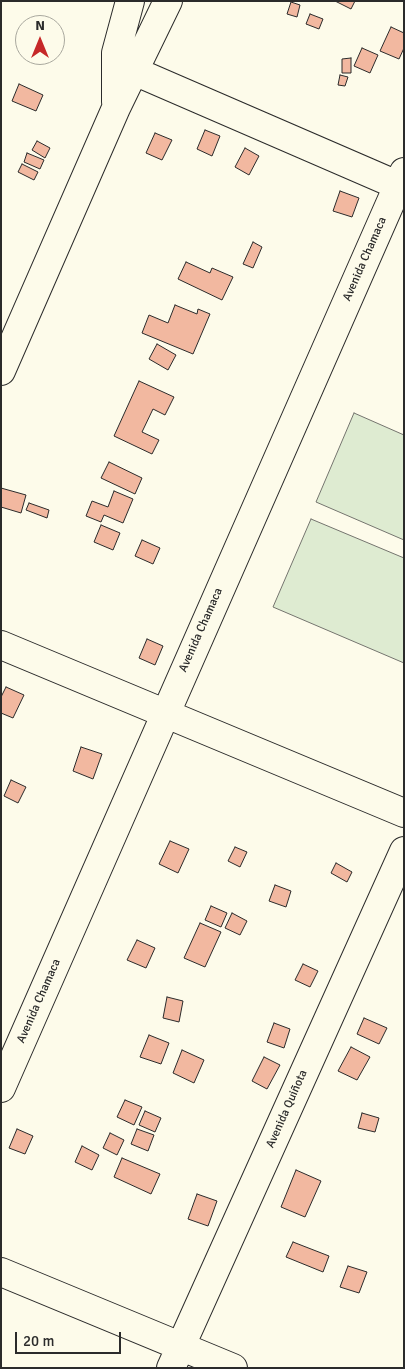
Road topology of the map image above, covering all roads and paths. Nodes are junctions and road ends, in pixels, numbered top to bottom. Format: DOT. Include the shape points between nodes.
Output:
graph roads {
  1 [pos="130,1"];
  2 [pos="168,1"];
  3 [pos="134,71"];
  4 [pos="116,108"];
  5 [pos="402,182"];
  6 [pos="1,371"];
  7 [pos="1,645"];
  8 [pos="164,714"];
  9 [pos="404,813"];
  10 [pos="404,851"];
  11 [pos="1,1088"];
  12 [pos="1,1272"];
  13 [pos="176,1357"];
  14 [pos="233,1368"];
  1 -- 4 [label="street" via="116,53"];
  2 -- 3 [label="street"];
  3 -- 4 [label="street"];
  3 -- 5 [label="street"];
  4 -- 6 [label="street"];
  5 -- 8 [label="street, Avenida Chamaca"];
  7 -- 8 [label="street"];
  8 -- 9 [label="street"];
  8 -- 11 [label="street, Avenida Chamaca"];
  10 -- 13 [label="street, Avenida Quiñota"];
  12 -- 13 [label="street"];
  13 -- 14 [label="street"];
}
